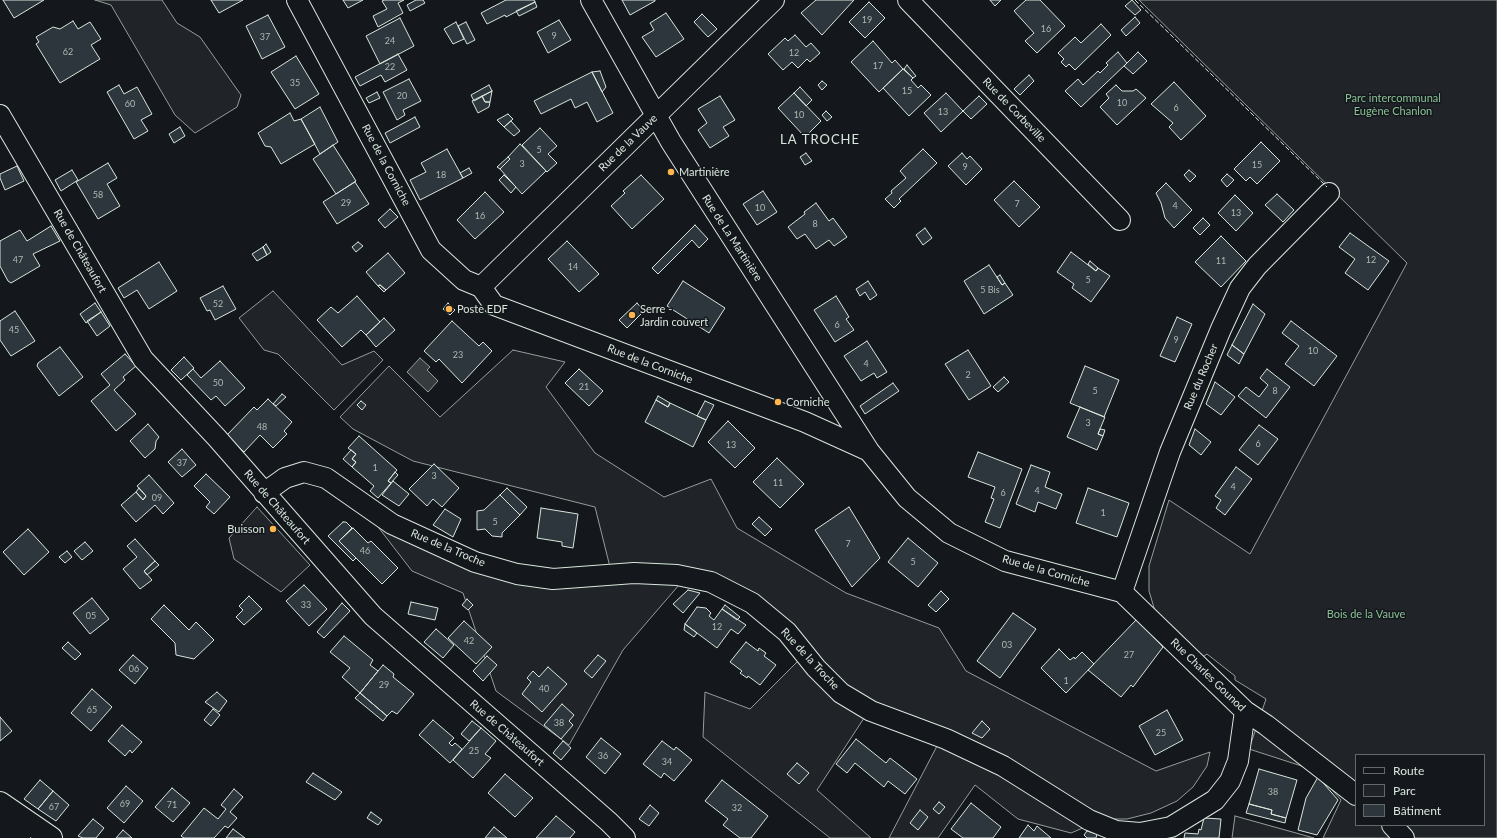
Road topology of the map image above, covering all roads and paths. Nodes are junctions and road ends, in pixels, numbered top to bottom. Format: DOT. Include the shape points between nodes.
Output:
graph roads {
  1 [pos="297,0"];
  2 [pos="591,0"];
  3 [pos="774,0"];
  4 [pos="908,0"];
  5 [pos="0,115"];
  6 [pos="656,116"];
  7 [pos="1329,193"];
  8 [pos="1120,220"];
  9 [pos="481,287"];
  10 [pos="869,451"];
  11 [pos="264,493"];
  12 [pos="1122,592"];
  13 [pos="1244,711"];
  14 [pos="1355,794"];
  15 [pos="0,803"];
  16 [pos="1393,826"];
  17 [pos="0,827"];
  18 [pos="19,838"];
  19 [pos="51,838"];
  20 [pos="625,838"];
  21 [pos="1404,838"];
  1 -- 9 [label="street, Rue de la Corniche" via="431,250 464,280"];
  2 -- 6 [label="street, Rue de La Martinière"];
  3 -- 6 [label="street, Rue de la Vauve"];
  4 -- 8 [label="street, Rue de Corbeville"];
  5 -- 11 [label="street, Rue de Châteaufort" via="143,359"];
  6 -- 9 [label="street, Rue de la Vauve"];
  6 -- 10 [label="street, Rue de La Martinière"];
  7 -- 12 [label="street, Rue du Rocher" via="1240,288 1170,452"];
  9 -- 10 [label="street, Rue de la Corniche" via="494,305 805,422"];
  10 -- 12 [label="street, Rue de la Corniche" via="907,498 949,533 1006,561"];
  11 -- 13 [label="street, Rue de la Troche" via="285,478 304,472 326,478 392,524 475,562 517,574 553,579 634,573 677,575 711,582 752,603 787,632 816,668 841,693 871,711 946,739 1004,766 1089,820 1116,831 1140,833 1171,827 1215,800 1230,781 1238,761"];
  11 -- 20 [label="street, Rue de Châteaufort" via="373,616 605,817"];
  12 -- 13 [label="street, Rue Charles Gounod"];
  13 -- 14 [label="street, Rue Charles Gounod"];
  15 -- 19 [label="street"];
  16 -- 21 [label="street"];
  17 -- 18 [label="street"];
}
